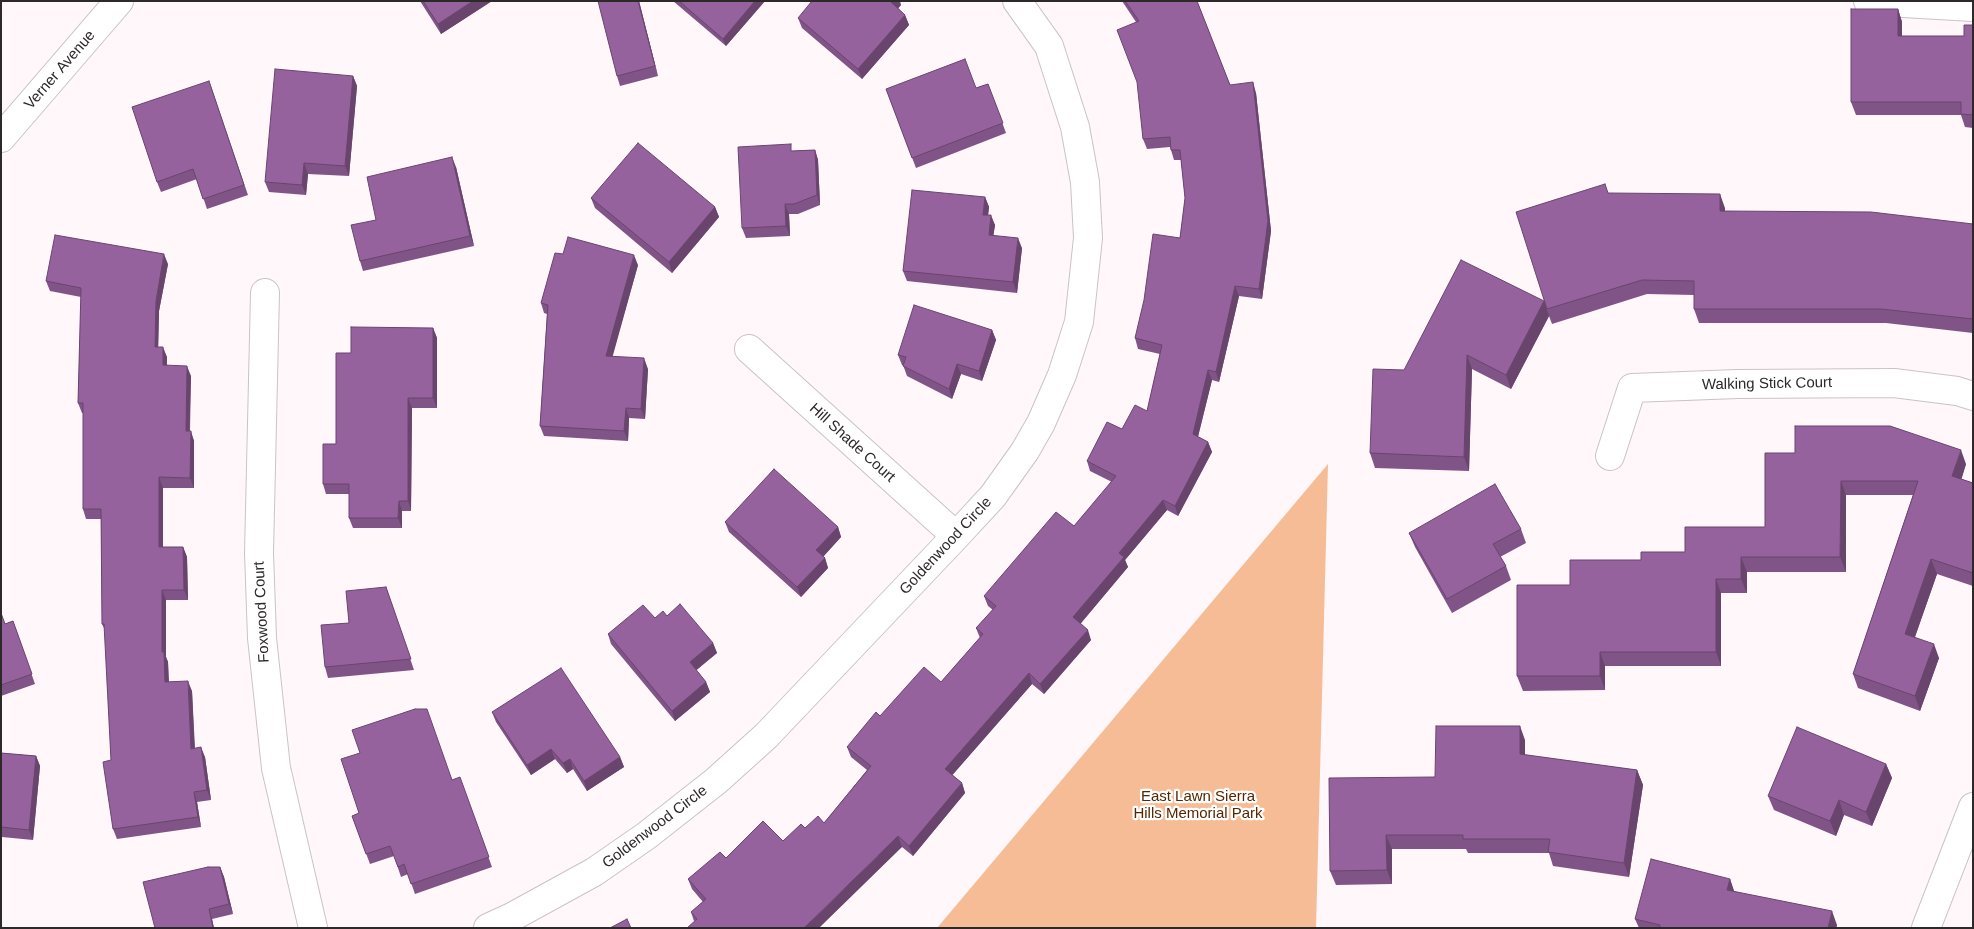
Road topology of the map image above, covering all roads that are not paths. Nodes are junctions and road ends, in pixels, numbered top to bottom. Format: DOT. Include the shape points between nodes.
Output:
graph roads {
  1 [pos="119,1"];
  2 [pos="1017,1"];
  3 [pos="1868,1"];
  4 [pos="1973,7"];
  5 [pos="1,138"];
  6 [pos="265,292"];
  7 [pos="749,349"];
  8 [pos="1973,396"];
  9 [pos="1610,456"];
  10 [pos="956,536"];
  11 [pos="1973,808"];
  12 [pos="313,928"];
  13 [pos="488,928"];
  14 [pos="1926,928"];
  1 -- 5 [label="street, Verner Avenue"];
  2 -- 10 [label="street, Goldenwood Circle" via="1049,46 1075,127 1085,182 1088,238 1079,322 1062,375 1026,451 993,496"];
  3 -- 4 [label="street"];
  6 -- 12 [label="street, Foxwood Court" via="259,553 262,638 276,768"];
  7 -- 10 [label="street, Hill Shade Court"];
  8 -- 9 [label="street, Walking Stick Court" via="1894,383 1632,388"];
  10 -- 13 [label="street, Goldenwood Circle" via="766,736 716,781 594,872"];
  11 -- 14 [label="street"];
}
